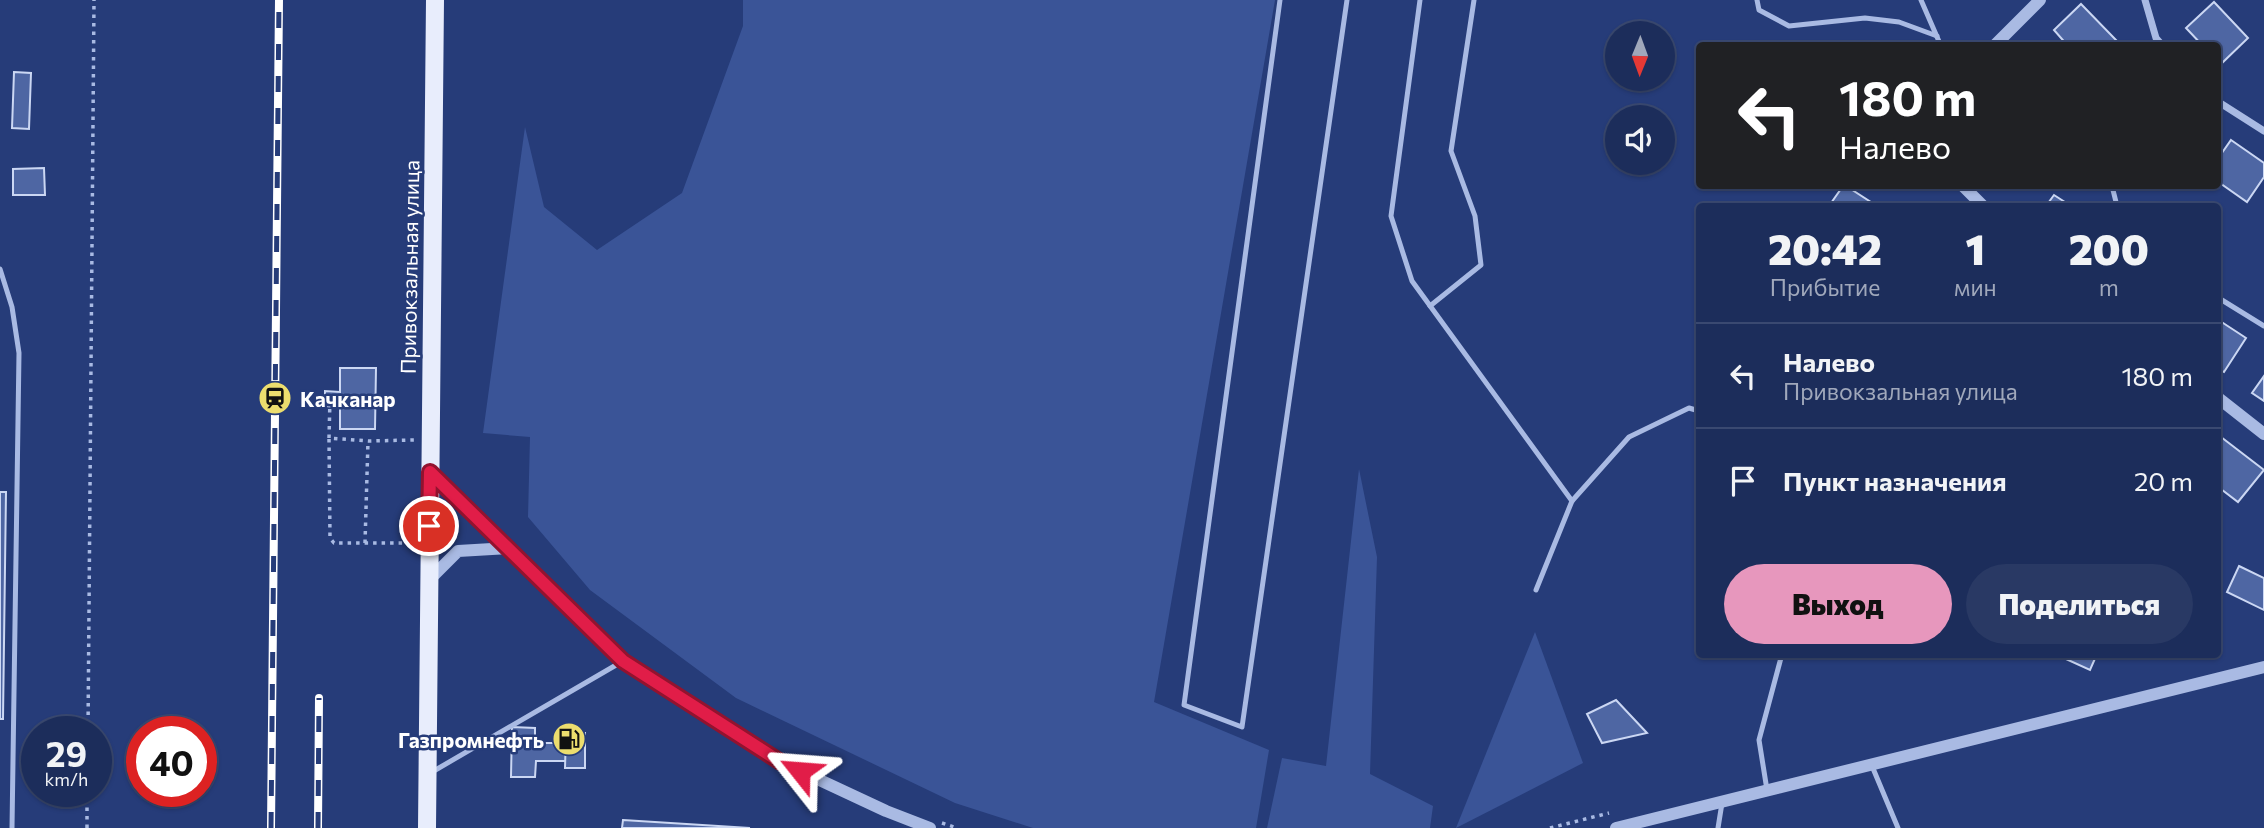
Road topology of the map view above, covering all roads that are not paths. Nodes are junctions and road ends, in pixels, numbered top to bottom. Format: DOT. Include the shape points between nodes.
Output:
graph roads {
  1 [pos="435,0"];
  2 [pos="1280,0"];
  3 [pos="1347,0"];
  4 [pos="1420,0"];
  5 [pos="1474,0"];
  6 [pos="1758,0"];
  7 [pos="1921,0"];
  8 [pos="2040,0"];
  9 [pos="2145,0"];
  10 [pos="1937,36"];
  11 [pos="1939,42"];
  12 [pos="1998,42"];
  13 [pos="2154,42"];
  14 [pos="2221,104"];
  15 [pos="2264,131"];
  16 [pos="1965,189"];
  17 [pos="1980,203"];
  18 [pos="0,270"];
  19 [pos="2221,299"];
  20 [pos="1430,306"];
  21 [pos="2264,326"];
  22 [pos="2221,400"];
  23 [pos="1696,410"];
  24 [pos="2264,435"];
  25 [pos="430,472"];
  26 [pos="1572,501"];
  27 [pos="509,548"];
  28 [pos="429,580"];
  29 [pos="1536,590"];
  30 [pos="1781,658"];
  31 [pos="623,661"];
  32 [pos="2264,667"];
  33 [pos="1871,764"];
  34 [pos="428,774"];
  35 [pos="1767,790"];
  36 [pos="1722,802"];
  37 [pos="933,824"];
  38 [pos="12,828"];
  39 [pos="427,828"];
  40 [pos="1616,828"];
  41 [pos="1718,828"];
  42 [pos="1898,828"];
  1 -- 25 [label="main road, Привокзальная улица"];
  2 -- 3 [label="lane" via="1184,705 1242,727"];
  4 -- 20 [label="lane" via="1391,216 1412,281"];
  5 -- 20 [label="lane" via="1451,152 1475,216 1481,265"];
  6 -- 10 [label="lane" via="1759,10 1789,26 1865,18 1899,22"];
  7 -- 10 [label="lane"];
  8 -- 12 [label="street"];
  9 -- 13 [label="street"];
  10 -- 11 [label="lane"];
  14 -- 15 [label="street"];
  16 -- 17 [label="street"];
  18 -- 38 [label="lane" via="19,353"];
  19 -- 21 [label="lane"];
  20 -- 26 [label="lane"];
  22 -- 24 [label="street"];
  23 -- 26 [label="lane" via="1689,408 1629,437"];
  25 -- 27 [label="street"];
  25 -- 28 [label="main road, Привокзальная улица"];
  26 -- 29 [label="lane"];
  27 -- 28 [label="street" via="458,551"];
  27 -- 31 [label="street"];
  28 -- 34 [label="main road, Привокзальная улица"];
  30 -- 35 [label="lane" via="1759,740"];
  31 -- 34 [label="lane"];
  31 -- 37 [label="street" via="779,761 886,811"];
  32 -- 33 [label="street"];
  33 -- 35 [label="street"];
  33 -- 42 [label="lane"];
  34 -- 39 [label="main road, Привокзальная улица"];
  35 -- 36 [label="street"];
  36 -- 40 [label="street"];
  36 -- 41 [label="lane"];
}
